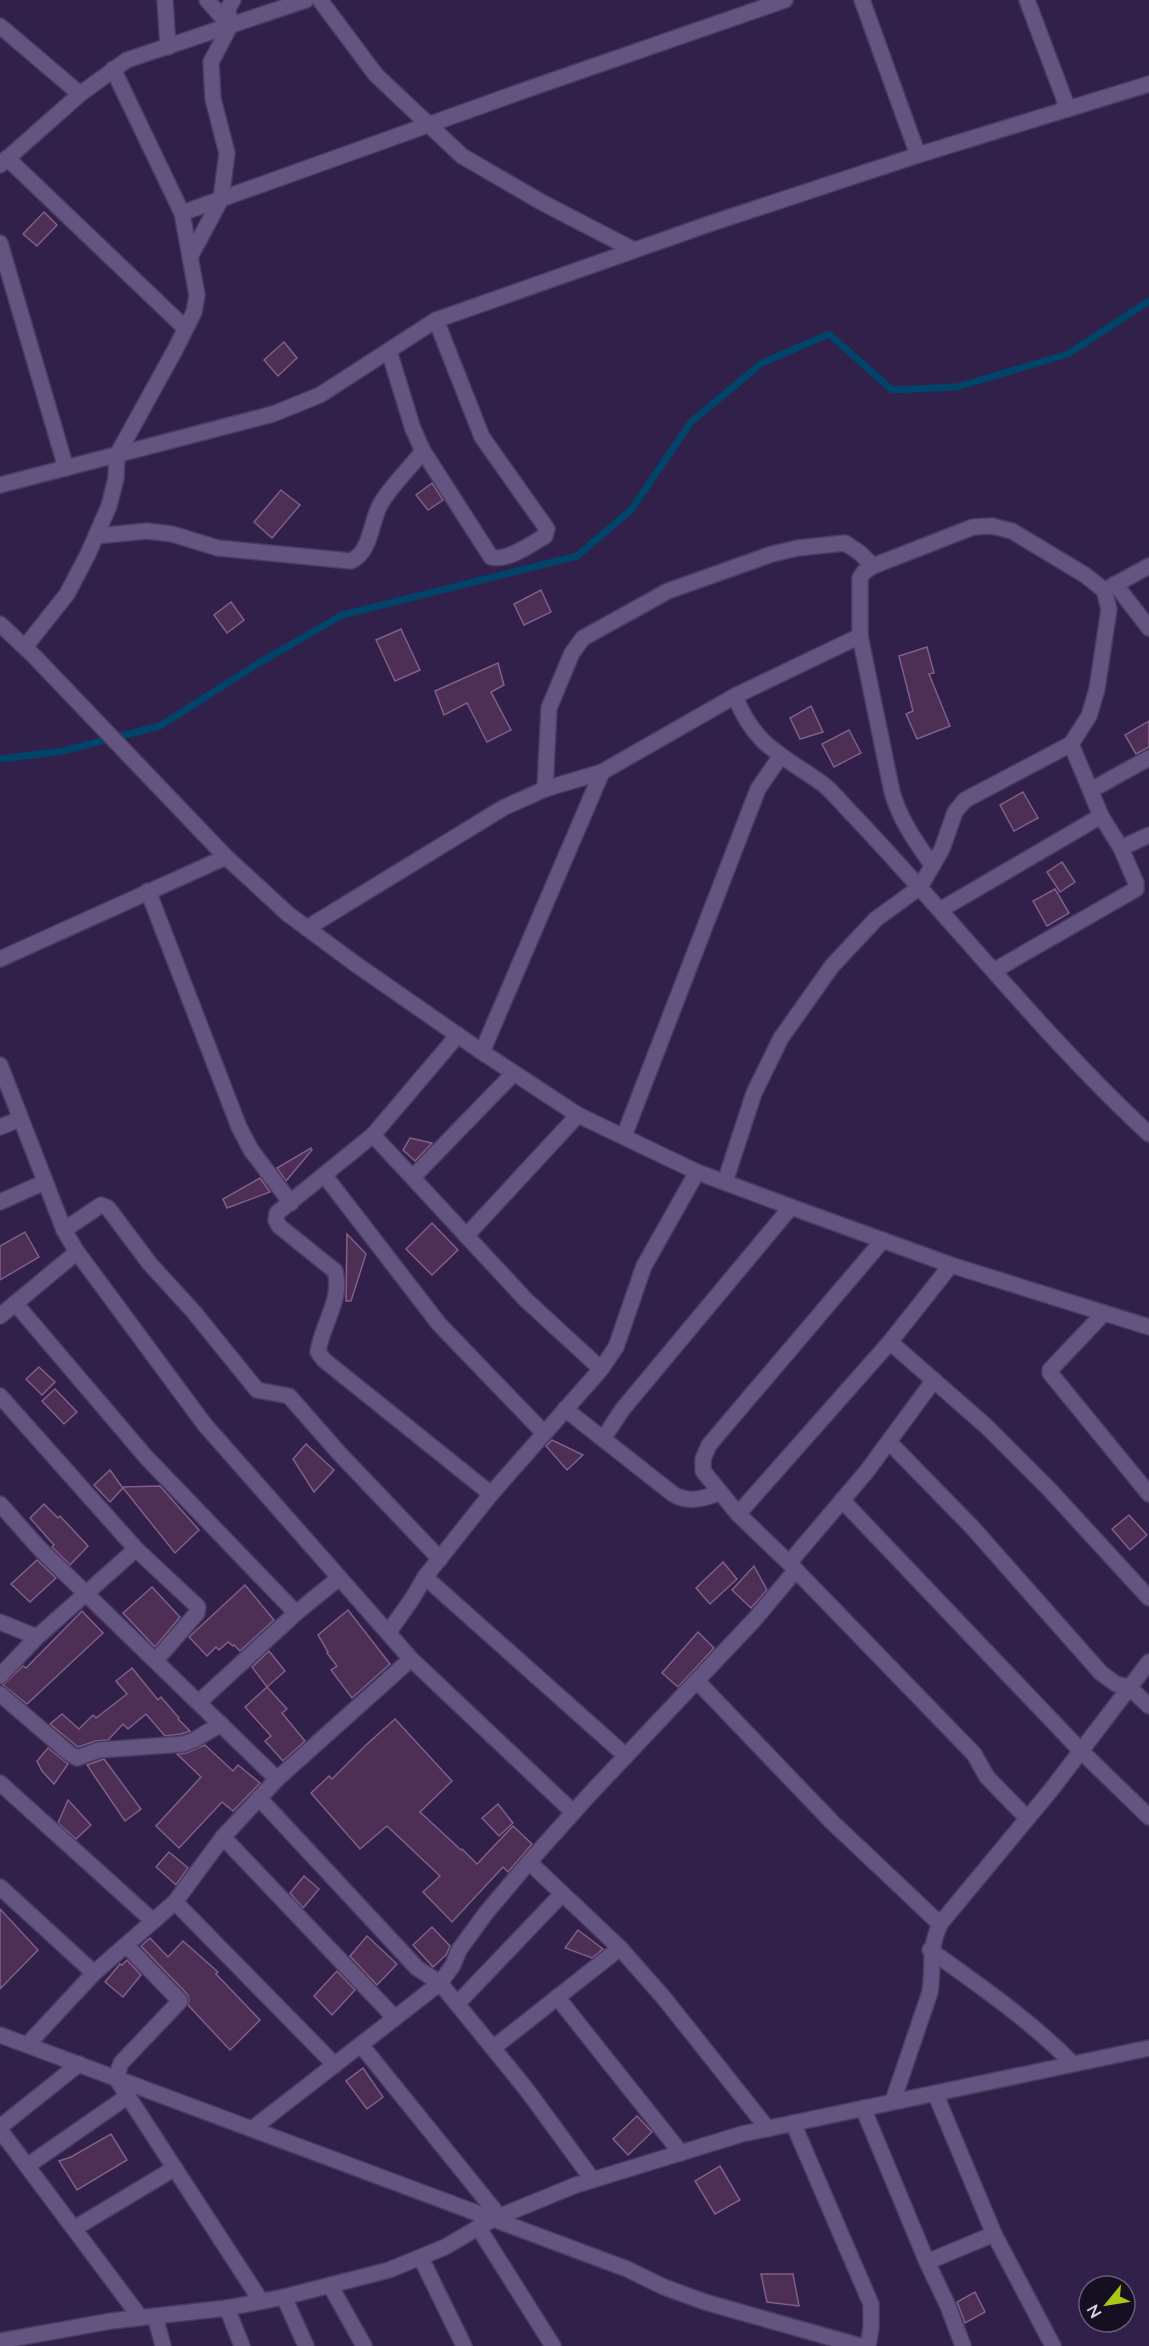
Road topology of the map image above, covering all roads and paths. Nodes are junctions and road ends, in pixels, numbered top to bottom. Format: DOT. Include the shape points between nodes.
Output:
graph roads {
  1 [pos="165,0"];
  2 [pos="207,0"];
  3 [pos="233,0"];
  4 [pos="306,0"];
  5 [pos="320,0"];
  6 [pos="785,0"];
  7 [pos="862,0"];
  8 [pos="1027,0"];
  9 [pos="0,26"];
  10 [pos="230,26"];
  11 [pos="168,47"];
  12 [pos="112,69"];
  13 [pos="1149,84"];
  14 [pos="80,94"];
  15 [pos="1068,110"];
  16 [pos="427,125"];
  17 [pos="918,155"];
  18 [pos="4,161"];
  19 [pos="221,198"];
  20 [pos="182,213"];
  21 [pos="0,243"];
  22 [pos="634,250"];
  23 [pos="190,257"];
  24 [pos="436,320"];
  25 [pos="185,328"];
  26 [pos="389,351"];
  27 [pos="423,451"];
  28 [pos="117,455"];
  29 [pos="66,468"];
  30 [pos="0,485"];
  31 [pos="96,536"];
  32 [pos="873,566"];
  33 [pos="1149,566"];
  34 [pos="1109,587"];
  35 [pos="0,624"];
  36 [pos="1149,628"];
  37 [pos="860,636"];
  38 [pos="26,648"];
  39 [pos="735,696"];
  40 [pos="1071,744"];
  41 [pos="780,757"];
  42 [pos="1149,758"];
  43 [pos="602,772"];
  44 [pos="545,789"];
  45 [pos="1090,790"];
  46 [pos="1101,816"];
  47 [pos="1149,835"];
  48 [pos="1121,848"];
  49 [pos="226,857"];
  50 [pos="932,865"];
  51 [pos="920,887"];
  52 [pos="147,891"];
  53 [pos="940,910"];
  54 [pos="307,928"];
  55 [pos="0,959"];
  56 [pos="995,970"];
  57 [pos="458,1035"];
  58 [pos="482,1052"];
  59 [pos="0,1065"];
  60 [pos="513,1074"];
  61 [pos="578,1115"];
  62 [pos="20,1119"];
  63 [pos="0,1127"];
  64 [pos="1149,1134"];
  65 [pos="373,1135"];
  66 [pos="624,1136"];
  67 [pos="697,1172"];
  68 [pos="325,1176"];
  69 [pos="413,1178"];
  70 [pos="45,1182"];
  71 [pos="725,1182"];
  72 [pos="0,1202"];
  73 [pos="291,1203"];
  74 [pos="791,1207"];
  75 [pos="64,1230"];
  76 [pos="466,1236"];
  77 [pos="883,1240"];
  78 [pos="77,1252"];
  79 [pos="951,1265"];
  80 [pos="15,1303"];
  81 [pos="1104,1313"];
  82 [pos="0,1316"];
  83 [pos="1149,1327"];
  84 [pos="890,1342"];
  85 [pos="601,1368"];
  86 [pos="934,1380"];
  87 [pos="0,1396"];
  88 [pos="565,1409"];
  89 [pos="544,1433"];
  90 [pos="603,1439"];
  91 [pos="889,1442"];
  92 [pos="720,1493"];
  93 [pos="491,1494"];
  94 [pos="1149,1494"];
  95 [pos="842,1500"];
  96 [pos="0,1504"];
  97 [pos="738,1514"];
  98 [pos="136,1549"];
  99 [pos="440,1559"];
  100 [pos="792,1566"];
  101 [pos="425,1577"];
  102 [pos="339,1578"];
  103 [pos="87,1593"];
  104 [pos="1149,1598"];
  105 [pos="296,1613"];
  106 [pos="0,1622"];
  107 [pos="388,1633"];
  108 [pos="37,1637"];
  109 [pos="411,1659"];
  110 [pos="156,1660"];
  111 [pos="1149,1662"];
  112 [pos="0,1676"];
  113 [pos="697,1682"];
  114 [pos="1130,1687"];
  115 [pos="0,1694"];
  116 [pos="199,1702"];
  117 [pos="1149,1706"];
  118 [pos="221,1724"];
  119 [pos="1081,1750"];
  120 [pos="626,1756"];
  121 [pos="277,1779"];
  122 [pos="0,1783"];
  123 [pos="259,1798"];
  124 [pos="573,1812"];
  125 [pos="1149,1817"];
  126 [pos="1027,1818"];
  127 [pos="223,1838"];
  128 [pos="529,1862"];
  129 [pos="0,1887"];
  130 [pos="562,1894"];
  131 [pos="175,1902"];
  132 [pos="153,1921"];
  133 [pos="940,1924"];
  134 [pos="126,1945"];
  135 [pos="620,1947"];
  136 [pos="930,1950"];
  137 [pos="94,1973"];
  138 [pos="440,1983"];
  139 [pos="557,1997"];
  140 [pos="457,2004"];
  141 [pos="395,2018"];
  142 [pos="0,2035"];
  143 [pos="28,2044"];
  144 [pos="361,2045"];
  145 [pos="493,2048"];
  146 [pos="1149,2048"];
  147 [pos="79,2064"];
  148 [pos="1073,2064"];
  149 [pos="335,2065"];
  150 [pos="116,2078"];
  151 [pos="934,2093"];
  152 [pos="128,2096"];
  153 [pos="893,2102"];
  154 [pos="863,2108"];
  155 [pos="793,2123"];
  156 [pos="0,2129"];
  157 [pos="252,2129"];
  158 [pos="768,2129"];
  159 [pos="681,2152"];
  160 [pos="27,2166"];
  161 [pos="175,2168"];
  162 [pos="592,2179"];
  163 [pos="496,2217"];
  164 [pos="478,2227"];
  165 [pos="75,2228"];
  166 [pos="994,2234"];
  167 [pos="421,2258"];
  168 [pos="927,2262"];
  169 [pos="330,2285"];
  170 [pos="284,2297"];
  171 [pos="261,2301"];
  172 [pos="227,2308"];
  173 [pos="148,2317"];
  174 [pos="0,2341"];
  175 [pos="163,2346"];
  176 [pos="242,2346"];
  177 [pos="306,2346"];
  178 [pos="364,2346"];
  179 [pos="464,2346"];
  180 [pos="554,2346"];
  181 [pos="860,2346"];
  182 [pos="868,2346"];
  183 [pos="963,2346"];
  184 [pos="1053,2346"];
  1 -- 11 [label="street"];
  2 -- 10 [label="street"];
  3 -- 10 [label="street" via="228,8"];
  4 -- 10 [label="street"];
  5 -- 16 [label="street" via="375,75"];
  6 -- 16 [label="street"];
  7 -- 17 [label="street"];
  8 -- 15 [label="street"];
  9 -- 14 [label="street"];
  10 -- 11 [label="street"];
  10 -- 19 [label="street" via="212,62 213,99 227,153"];
  11 -- 12 [label="street"];
  12 -- 14 [label="street"];
  12 -- 20 [label="street"];
  13 -- 15 [label="street"];
  14 -- 18 [label="street"];
  15 -- 17 [label="street"];
  16 -- 19 [label="street"];
  16 -- 22 [label="street" via="462,156"];
  17 -- 22 [label="street"];
  18 -- 25 [label="street"];
  19 -- 20 [label="street"];
  19 -- 23 [label="street"];
  20 -- 23 [label="street"];
  21 -- 29 [label="street"];
  22 -- 24 [label="street"];
  23 -- 25 [label="street" via="197,295"];
  24 -- 26 [label="street"];
  24 -- 27 [label="street" via="482,437 547,529 545,536 517,552 491,556"];
  25 -- 28 [label="street"];
  26 -- 27 [label="street"];
  26 -- 28 [label="street" via="320,395 273,414"];
  27 -- 31 [label="street" via="380,504 364,550 351,561 218,548 147,531"];
  28 -- 29 [label="street"];
  28 -- 31 [label="street" via="109,506"];
  29 -- 30 [label="street"];
  31 -- 38 [label="street" via="68,594"];
  32 -- 34 [label="street" via="973,527 992,526 1012,531"];
  32 -- 37 [label="street" via="860,578"];
  32 -- 44 [label="street" via="845,543 772,554 668,591 583,638 572,653 549,708"];
  33 -- 34 [label="street"];
  34 -- 36 [label="street"];
  34 -- 40 [label="street" via="1097,689 1089,716"];
  35 -- 38 [label="street"];
  37 -- 39 [label="street"];
  37 -- 50 [label="street" via="897,810"];
  38 -- 49 [label="street"];
  39 -- 41 [label="street" via="756,735"];
  39 -- 43 [label="street"];
  40 -- 45 [label="street"];
  40 -- 50 [label="street" via="965,800 955,812"];
  41 -- 51 [label="street" via="825,786"];
  41 -- 66 [label="street" via="758,789"];
  42 -- 45 [label="street"];
  43 -- 44 [label="street"];
  43 -- 58 [label="street"];
  44 -- 54 [label="street" via="503,808"];
  45 -- 46 [label="street"];
  46 -- 48 [label="street"];
  46 -- 53 [label="street"];
  47 -- 48 [label="street"];
  48 -- 56 [label="street" via="1136,889"];
  49 -- 52 [label="street"];
  49 -- 54 [label="street"];
  50 -- 51 [label="street"];
  51 -- 53 [label="street"];
  51 -- 71 [label="street" via="876,919 832,966 781,1038 754,1093"];
  52 -- 55 [label="street"];
  52 -- 73 [label="street" via="239,1127 250,1150"];
  53 -- 56 [label="street"];
  54 -- 57 [label="street"];
  56 -- 64 [label="street" via="1111,1099"];
  57 -- 58 [label="street"];
  57 -- 65 [label="street"];
  58 -- 60 [label="street"];
  59 -- 62 [label="street"];
  60 -- 61 [label="street"];
  60 -- 69 [label="street"];
  61 -- 66 [label="street"];
  61 -- 76 [label="street"];
  62 -- 63 [label="street"];
  62 -- 70 [label="street"];
  65 -- 68 [label="street"];
  65 -- 69 [label="street"];
  66 -- 67 [label="street"];
  67 -- 71 [label="street"];
  67 -- 85 [label="street" via="644,1266 616,1347"];
  68 -- 73 [label="street"];
  68 -- 89 [label="street" via="439,1324"];
  69 -- 76 [label="street"];
  70 -- 72 [label="street"];
  70 -- 75 [label="street"];
  71 -- 74 [label="street"];
  73 -- 93 [label="street" via="277,1213 279,1226 334,1271 338,1282 318,1352"];
  74 -- 77 [label="street"];
  74 -- 90 [label="street" via="622,1410"];
  75 -- 78 [label="street"];
  75 -- 99 [label="street" via="101,1205 108,1208 257,1390 289,1396"];
  76 -- 85 [label="street" via="526,1300"];
  77 -- 79 [label="street"];
  77 -- 92 [label="street" via="710,1445 703,1460 703,1472"];
  78 -- 80 [label="street"];
  78 -- 102 [label="street" via="205,1425"];
  79 -- 81 [label="street"];
  79 -- 84 [label="street"];
  80 -- 82 [label="street"];
  80 -- 105 [label="street" via="146,1457"];
  81 -- 83 [label="street"];
  81 -- 94 [label="street" via="1050,1373"];
  84 -- 86 [label="street"];
  84 -- 97 [label="street"];
  85 -- 88 [label="street"];
  86 -- 91 [label="street"];
  86 -- 104 [label="street" via="986,1425"];
  87 -- 98 [label="street"];
  88 -- 89 [label="street"];
  88 -- 90 [label="street"];
  89 -- 93 [label="street"];
  90 -- 92 [label="street" via="684,1500"];
  91 -- 95 [label="street"];
  91 -- 114 [label="street" via="972,1527 1101,1673 1116,1684"];
  92 -- 97 [label="street"];
  93 -- 99 [label="street"];
  95 -- 100 [label="street"];
  95 -- 119 [label="street"];
  96 -- 103 [label="street"];
  97 -- 100 [label="street"];
  98 -- 103 [label="street"];
  98 -- 110 [label="street" via="199,1610"];
  99 -- 101 [label="street"];
  100 -- 113 [label="street" via="754,1620"];
  100 -- 126 [label="street" via="974,1754 987,1777"];
  101 -- 107 [label="street"];
  101 -- 120 [label="street"];
  102 -- 105 [label="street"];
  102 -- 107 [label="street"];
  103 -- 108 [label="street"];
  103 -- 110 [label="street"];
  105 -- 116 [label="street"];
  106 -- 108 [label="street"];
  107 -- 109 [label="street"];
  108 -- 112 [label="street"];
  109 -- 121 [label="street"];
  109 -- 124 [label="street"];
  110 -- 116 [label="street"];
  111 -- 114 [label="street"];
  113 -- 120 [label="street"];
  113 -- 133 [label="street" via="832,1822"];
  114 -- 117 [label="street"];
  114 -- 119 [label="street"];
  115 -- 118 [label="street" via="77,1758 99,1750 183,1743"];
  116 -- 118 [label="street"];
  118 -- 121 [label="street"];
  119 -- 125 [label="street"];
  119 -- 126 [label="street"];
  120 -- 124 [label="street"];
  121 -- 123 [label="street"];
  122 -- 132 [label="street"];
  123 -- 127 [label="street"];
  123 -- 138 [label="street" via="417,1968"];
  124 -- 128 [label="street"];
  126 -- 133 [label="street"];
  127 -- 131 [label="street"];
  127 -- 141 [label="street"];
  128 -- 130 [label="street"];
  128 -- 138 [label="street" via="486,1913"];
  129 -- 137 [label="street"];
  130 -- 135 [label="street"];
  130 -- 140 [label="street"];
  131 -- 132 [label="street"];
  131 -- 149 [label="street"];
  132 -- 134 [label="street"];
  133 -- 136 [label="street"];
  134 -- 137 [label="street"];
  134 -- 150 [label="street" via="180,2001 121,2063"];
  135 -- 139 [label="street"];
  135 -- 158 [label="street"];
  136 -- 148 [label="street" via="1006,2004"];
  136 -- 153 [label="street" via="930,1992"];
  137 -- 143 [label="street"];
  138 -- 140 [label="street"];
  138 -- 141 [label="street"];
  139 -- 145 [label="street"];
  139 -- 159 [label="street"];
  140 -- 145 [label="street"];
  141 -- 144 [label="street"];
  142 -- 143 [label="street"];
  143 -- 147 [label="street"];
  144 -- 149 [label="street"];
  144 -- 163 [label="street"];
  145 -- 162 [label="street"];
  146 -- 148 [label="street"];
  147 -- 150 [label="street"];
  147 -- 156 [label="street"];
  148 -- 151 [label="street"];
  149 -- 157 [label="street"];
  150 -- 152 [label="street"];
  150 -- 157 [label="street"];
  151 -- 153 [label="street"];
  151 -- 166 [label="street"];
  152 -- 160 [label="street"];
  152 -- 161 [label="street"];
  153 -- 154 [label="street"];
  154 -- 155 [label="street"];
  154 -- 168 [label="street"];
  155 -- 158 [label="street"];
  155 -- 182 [label="street" via="871,2304"];
  156 -- 160 [label="street"];
  157 -- 163 [label="street"];
  158 -- 159 [label="street"];
  159 -- 162 [label="street"];
  160 -- 165 [label="street"];
  161 -- 165 [label="street"];
  161 -- 171 [label="street"];
  162 -- 163 [label="street"];
  163 -- 164 [label="street"];
  163 -- 181 [label="street" via="705,2302"];
  164 -- 167 [label="street"];
  164 -- 180 [label="street"];
  165 -- 173 [label="street"];
  166 -- 168 [label="street"];
  166 -- 184 [label="street"];
  167 -- 169 [label="street"];
  167 -- 179 [label="street"];
  168 -- 183 [label="street"];
  169 -- 170 [label="street"];
  169 -- 178 [label="street"];
  170 -- 171 [label="street"];
  170 -- 177 [label="street"];
  171 -- 172 [label="street"];
  172 -- 173 [label="street"];
  172 -- 176 [label="street"];
  173 -- 174 [label="street"];
  173 -- 175 [label="street"];
}
